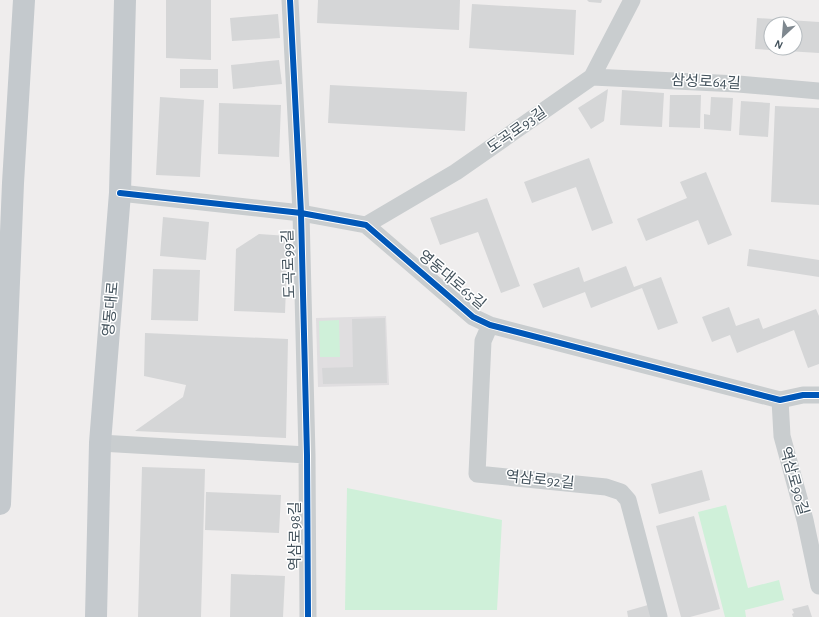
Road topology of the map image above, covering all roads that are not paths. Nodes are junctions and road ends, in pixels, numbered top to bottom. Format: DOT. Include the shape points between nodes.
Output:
graph roads {
  1 [pos="24,0"];
  2 [pos="125,0"];
  3 [pos="290,0"];
  4 [pos="632,0"];
  5 [pos="592,77"];
  6 [pos="819,91"];
  7 [pos="6,183"];
  8 [pos="120,193"];
  9 [pos="301,213"];
  10 [pos="366,225"];
  11 [pos="490,326"];
  12 [pos="819,395"];
  13 [pos="780,400"];
  14 [pos="100,443"];
  15 [pos="307,455"];
  16 [pos="0,504"];
  17 [pos="819,586"];
  18 [pos="96,617"];
  19 [pos="308,617"];
  20 [pos="659,617"];
  1 -- 7 [label="main road"];
  2 -- 8 [label="main road, 영동대로"];
  3 -- 9 [label="street, 도곡로99길"];
  4 -- 5 [label="street, 도곡로93길"];
  5 -- 6 [label="street, 삼성로64길" via="738,84"];
  5 -- 10 [label="street, 도곡로93길" via="456,172"];
  7 -- 16 [label="main road"];
  8 -- 9 [label="street"];
  8 -- 14 [label="main road, 영동대로"];
  9 -- 10 [label="street"];
  9 -- 15 [label="street, 도곡로99길"];
  10 -- 11 [label="street, 영동대로65길" via="473,317"];
  11 -- 13 [label="street, 영동대로65길"];
  11 -- 20 [label="street, 역삼로92길" via="483,341 477,474 606,487 621,492 628,500"];
  12 -- 13 [label="street, 영동대로65길" via="803,395"];
  13 -- 17 [label="street, 역삼로90길" via="782,436 805,520"];
  14 -- 15 [label="street"];
  14 -- 18 [label="main road, 영동대로"];
  15 -- 19 [label="street, 역삼로98길"];
}
